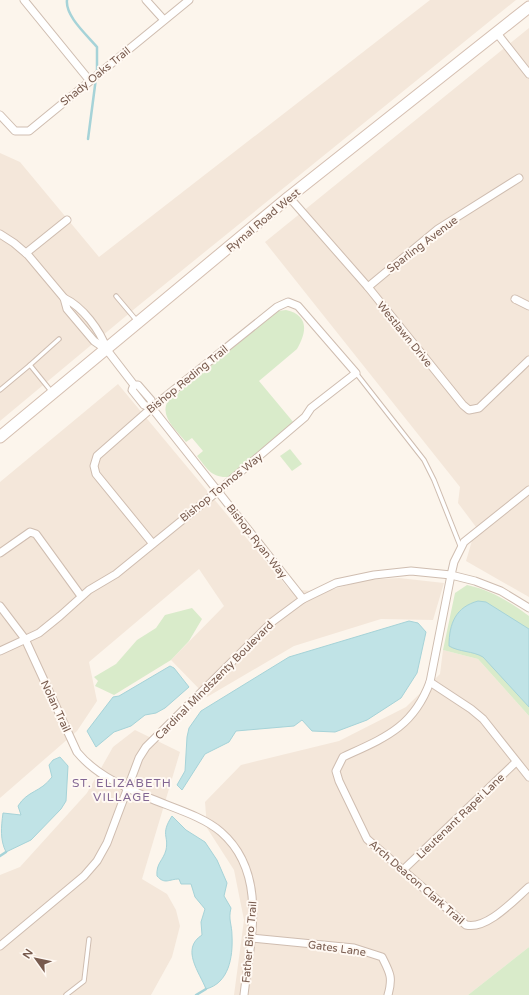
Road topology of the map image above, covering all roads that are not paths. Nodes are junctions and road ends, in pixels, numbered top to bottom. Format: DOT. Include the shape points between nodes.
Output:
graph roads {
  1 [pos="24,0"];
  2 [pos="146,0"];
  3 [pos="189,0"];
  4 [pos="529,7"];
  5 [pos="164,20"];
  6 [pos="496,32"];
  7 [pos="529,74"];
  8 [pos="90,81"];
  9 [pos="0,115"];
  10 [pos="519,178"];
  11 [pos="290,197"];
  12 [pos="67,220"];
  13 [pos="0,234"];
  14 [pos="26,252"];
  15 [pos="368,287"];
  16 [pos="116,296"];
  17 [pos="515,298"];
  18 [pos="529,306"];
  19 [pos="139,323"];
  20 [pos="58,339"];
  21 [pos="107,350"];
  22 [pos="529,360"];
  23 [pos="30,365"];
  24 [pos="356,374"];
  25 [pos="0,390"];
  26 [pos="54,394"];
  27 [pos="152,408"];
  28 [pos="0,437"];
  29 [pos="529,490"];
  30 [pos="218,491"];
  31 [pos="153,544"];
  32 [pos="460,548"];
  33 [pos="0,552"];
  34 [pos="451,575"];
  35 [pos="81,596"];
  36 [pos="302,599"];
  37 [pos="0,606"];
  38 [pos="529,608"];
  39 [pos="25,639"];
  40 [pos="0,651"];
  41 [pos="430,682"];
  42 [pos="516,762"];
  43 [pos="529,777"];
  44 [pos="129,789"];
  45 [pos="403,870"];
  46 [pos="529,887"];
  47 [pos="250,938"];
  48 [pos="89,939"];
  49 [pos="0,946"];
  50 [pos="66,995"];
  51 [pos="244,995"];
  52 [pos="388,995"];
  1 -- 8 [label="street"];
  2 -- 5 [label="street"];
  3 -- 5 [label="street, Shady Oaks Trail"];
  4 -- 6 [label="main road, Rymal Road West"];
  5 -- 8 [label="street, Shady Oaks Trail"];
  6 -- 7 [label="street"];
  6 -- 11 [label="main road, Rymal Road West"];
  8 -- 9 [label="street, Shady Oaks Trail" via="29,130 15,131"];
  10 -- 15 [label="street, Sparling Avenue" via="438,229"];
  11 -- 15 [label="street, Westlawn Drive"];
  11 -- 19 [label="main road, Rymal Road West"];
  12 -- 14 [label="street"];
  13 -- 14 [label="street, Bishop Ryan Way"];
  14 -- 21 [label="street, Bishop Ryan Way" via="64,298 73,302 102,336"];
  15 -- 22 [label="street, Westlawn Drive" via="469,410 479,408"];
  16 -- 19 [label="lane"];
  17 -- 18 [label="street"];
  19 -- 21 [label="main road, Rymal Road West"];
  20 -- 23 [label="lane"];
  21 -- 26 [label="main road, Rymal Road West"];
  21 -- 27 [label="street, Bishop Ryan Way" via="134,385 138,385 150,400"];
  23 -- 25 [label="lane"];
  23 -- 26 [label="lane"];
  24 -- 27 [label="street, Bishop Reding Trail" via="298,306 288,302 271,311"];
  24 -- 30 [label="street, Bishop Tonnos Way" via="311,408 305,417"];
  24 -- 32 [label="lane" via="424,460"];
  26 -- 28 [label="main road, Rymal Road West"];
  27 -- 30 [label="street, Bishop Ryan Way"];
  27 -- 31 [label="street, Bishop Reding Trail" via="97,456 94,466 102,482"];
  29 -- 32 [label="street" via="464,542"];
  30 -- 31 [label="street, Bishop Tonnos Way"];
  30 -- 36 [label="street, Bishop Ryan Way"];
  31 -- 35 [label="street, Bishop Tonnos Way" via="116,574"];
  32 -- 34 [label="street"];
  33 -- 35 [label="street" via="25,534 36,534"];
  34 -- 36 [label="street, Cardinal Mindszenty Boulevard" via="411,571 374,575 336,583"];
  34 -- 38 [label="street, Cardinal Mindszenty Boulevard" via="501,591"];
  34 -- 41 [label="street"];
  35 -- 39 [label="street, Bishop Tonnos Way" via="39,633"];
  36 -- 44 [label="street, Cardinal Mindszenty Boulevard" via="257,635 146,747 139,758"];
  37 -- 39 [label="street, Nolan Trail"];
  39 -- 40 [label="street, Bishop Tonnos Way"];
  39 -- 44 [label="street, Nolan Trail" via="77,752 101,775"];
  41 -- 42 [label="street" via="471,709 487,724"];
  41 -- 45 [label="street, Arch Deacon Clark Trail" via="424,697 404,723 384,738 343,757 336,771 361,829 376,847"];
  42 -- 43 [label="street"];
  42 -- 45 [label="street, Lieutenant Rapei Lane"];
  44 -- 47 [label="street, Father Biro Trail" via="207,822 232,843 250,880 254,910"];
  44 -- 49 [label="street, Cardinal Mindszenty Boulevard" via="97,861 84,876"];
  45 -- 46 [label="street, Arch Deacon Clark Trail" via="468,926 490,920"];
  47 -- 51 [label="street, Father Biro Trail"];
  47 -- 52 [label="street, Gates Lane" via="354,948 382,956 392,982"];
  48 -- 50 [label="lane" via="84,981"];
}
